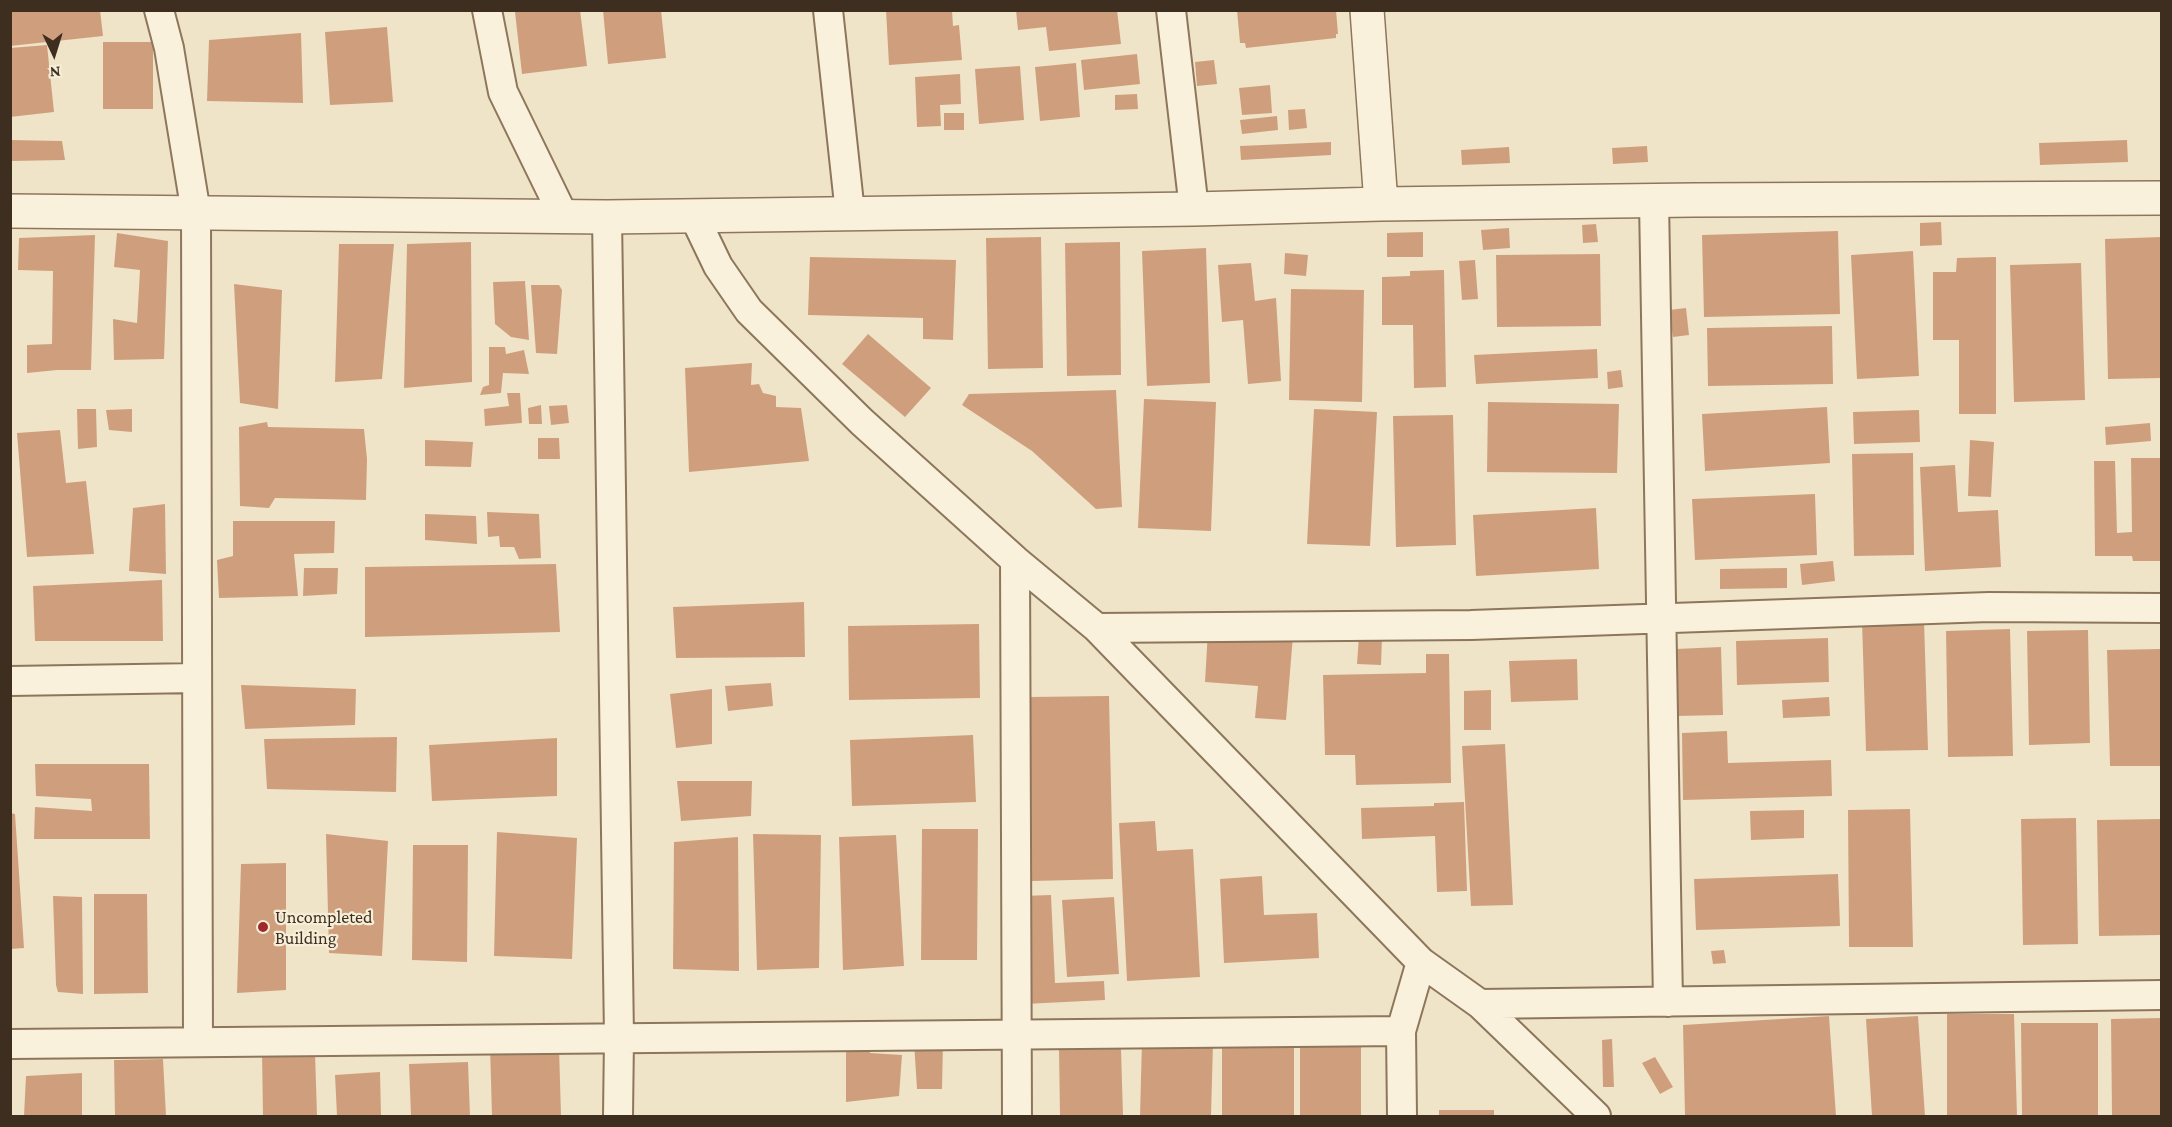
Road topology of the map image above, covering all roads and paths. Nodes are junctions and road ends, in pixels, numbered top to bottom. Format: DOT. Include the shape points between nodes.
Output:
graph roads {
  1 [pos="159,10"];
  2 [pos="487,10"];
  3 [pos="828,10"];
  4 [pos="1171,10"];
  5 [pos="1367,10"];
  6 [pos="2162,198"];
  7 [pos="1654,201"];
  8 [pos="1381,204"];
  9 [pos="1194,209"];
  10 [pos="10,211"];
  11 [pos="196,213"];
  12 [pos="850,213"];
  13 [pos="694,216"];
  14 [pos="564,217"];
  15 [pos="607,217"];
  16 [pos="1015,560"];
  17 [pos="2162,608"];
  18 [pos="1660,619"];
  19 [pos="1097,628"];
  20 [pos="197,678"];
  21 [pos="10,681"];
  22 [pos="1421,962"];
  23 [pos="2162,995"];
  24 [pos="1668,1002"];
  25 [pos="1480,1004"];
  26 [pos="1401,1031"];
  27 [pos="1015,1035"];
  28 [pos="619,1037"];
  29 [pos="198,1042"];
  30 [pos="10,1044"];
  31 [pos="618,1116"];
  32 [pos="1017,1116"];
  33 [pos="1402,1116"];
  34 [pos="1596,1116"];
  1 -- 11 [label="street" via="170,48"];
  2 -- 14 [label="street" via="503,92"];
  3 -- 12 [label="street"];
  4 -- 9 [label="street"];
  5 -- 8 [label="street"];
  6 -- 7 [label="street"];
  7 -- 8 [label="street"];
  7 -- 18 [label="street"];
  8 -- 9 [label="street"];
  9 -- 12 [label="street"];
  10 -- 11 [label="street"];
  11 -- 14 [label="street"];
  11 -- 20 [label="street"];
  12 -- 13 [label="street"];
  13 -- 15 [label="street"];
  13 -- 16 [label="street" via="718,266 749,311 862,422"];
  14 -- 15 [label="street"];
  15 -- 28 [label="street"];
  16 -- 19 [label="street"];
  16 -- 27 [label="street"];
  17 -- 18 [label="street" via="1989,607"];
  18 -- 19 [label="street" via="1472,626"];
  18 -- 24 [label="street"];
  19 -- 22 [label="street"];
  20 -- 21 [label="street"];
  20 -- 29 [label="street"];
  22 -- 25 [label="street"];
  22 -- 26 [label="street"];
  23 -- 24 [label="street"];
  24 -- 25 [label="street"];
  25 -- 34 [label="street"];
  26 -- 27 [label="street"];
  26 -- 33 [label="street"];
  27 -- 28 [label="street"];
  27 -- 32 [label="street"];
  28 -- 29 [label="street"];
  28 -- 31 [label="street"];
  29 -- 30 [label="street"];
}
